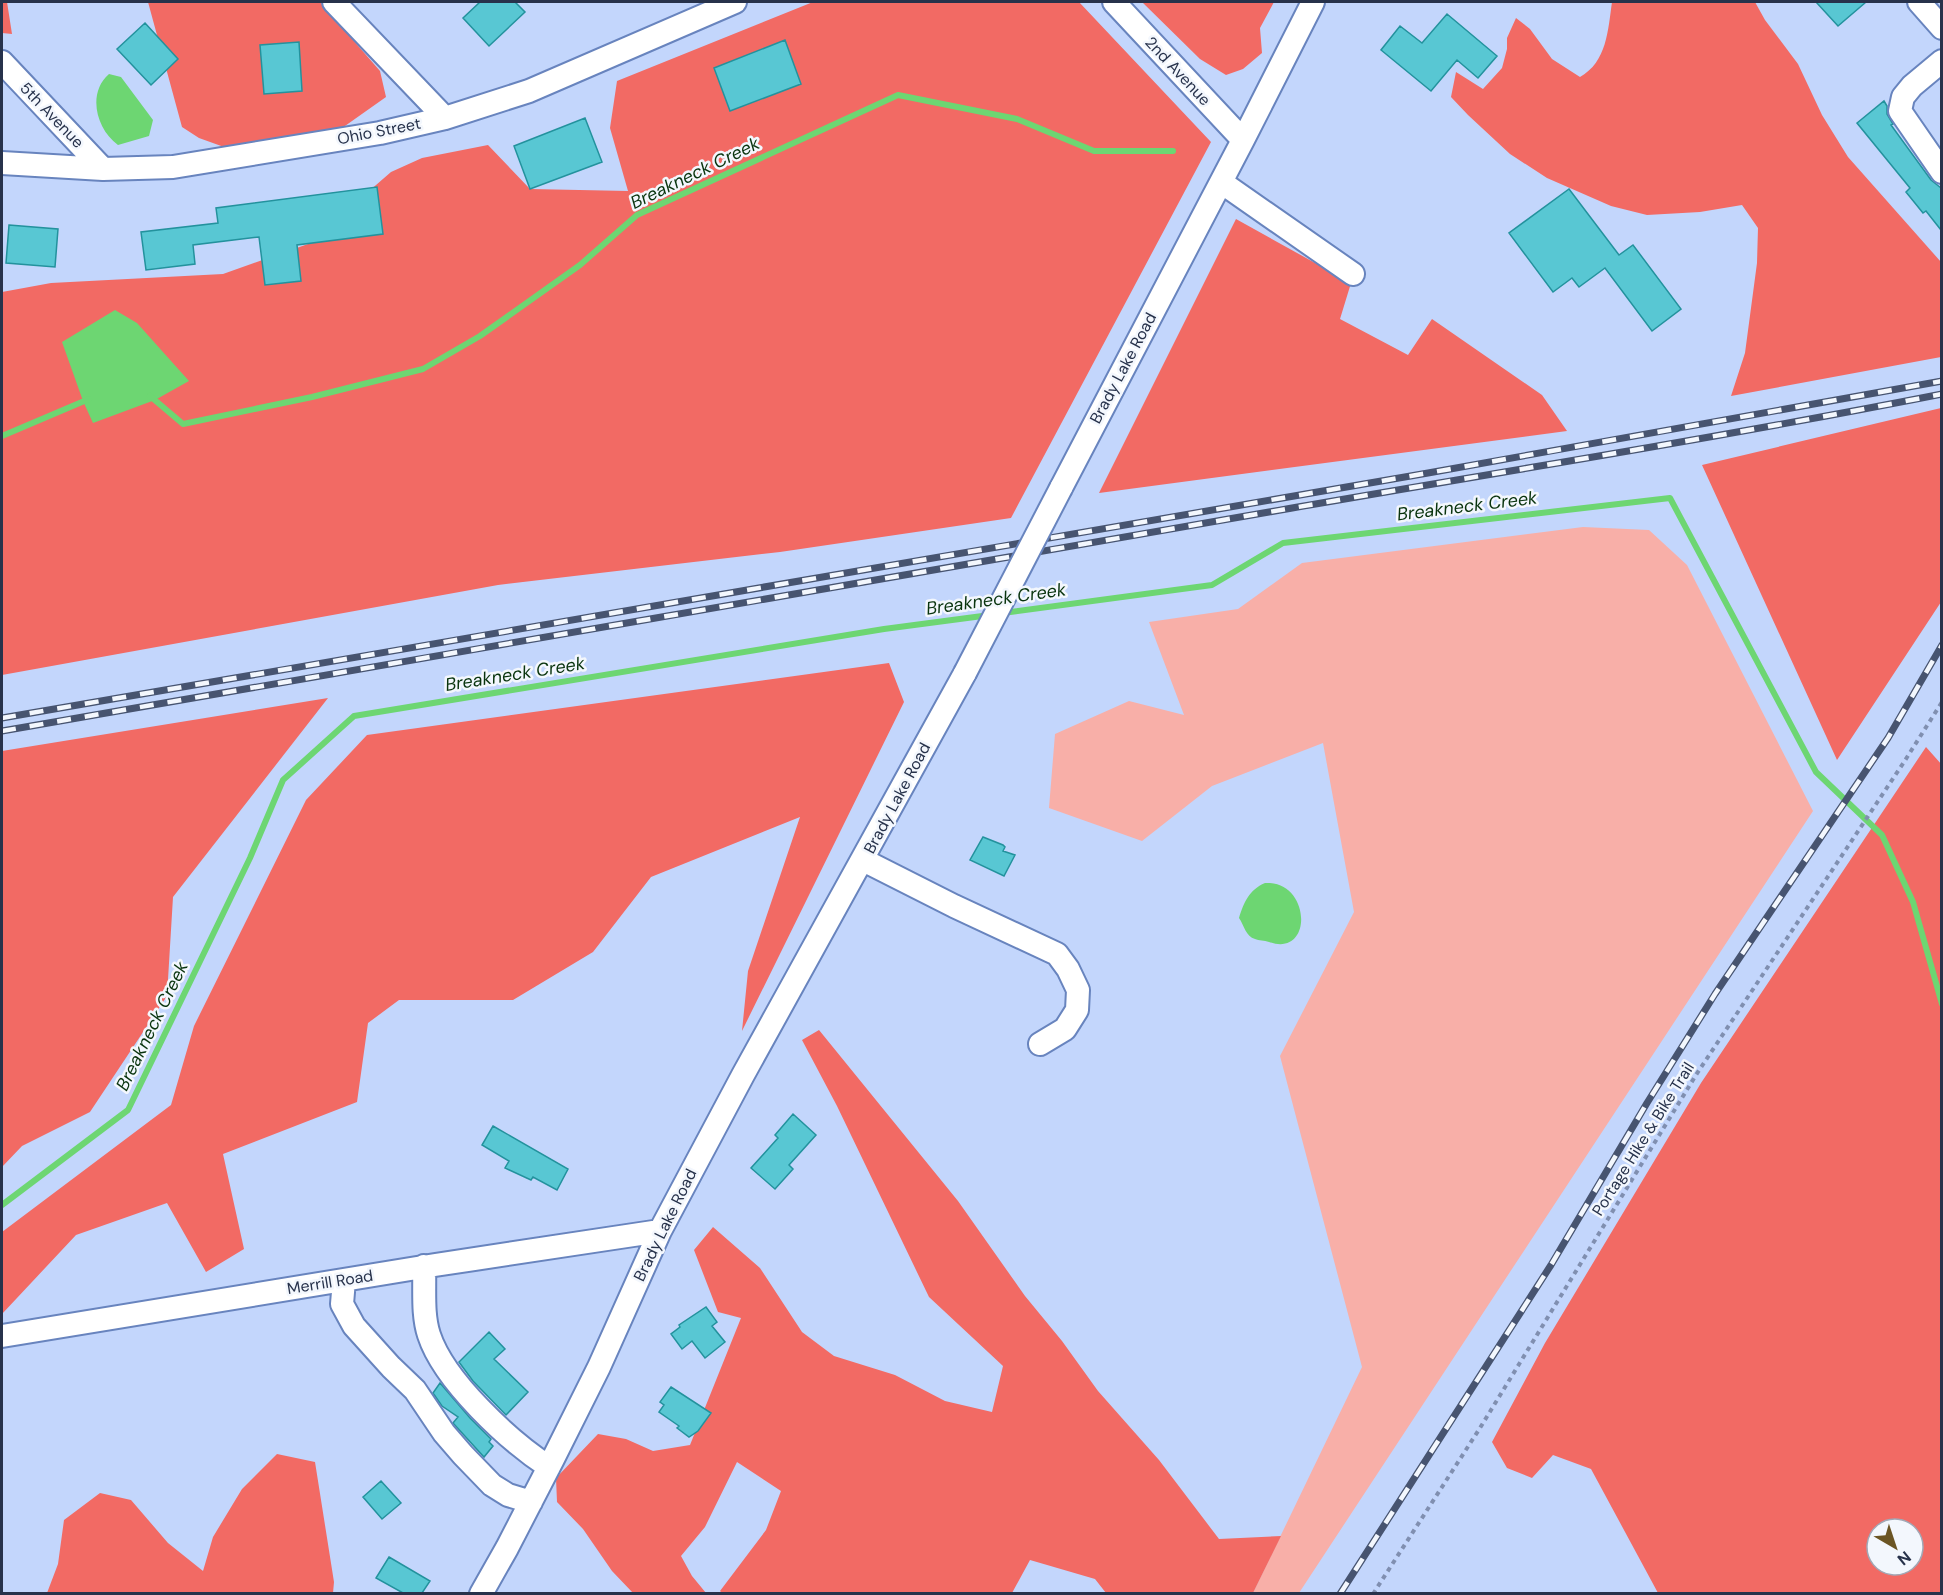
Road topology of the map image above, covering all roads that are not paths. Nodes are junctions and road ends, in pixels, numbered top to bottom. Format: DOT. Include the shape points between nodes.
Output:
graph roads {
  1 [pos="334,2"];
  2 [pos="1114,2"];
  3 [pos="1312,2"];
  4 [pos="1919,2"];
  5 [pos="723,4"];
  6 [pos="1941,28"];
  7 [pos="1941,61"];
  8 [pos="2,62"];
  9 [pos="445,118"];
  10 [pos="1243,140"];
  11 [pos="2,163"];
  12 [pos="104,169"];
  13 [pos="1941,172"];
  14 [pos="1221,182"];
  15 [pos="1353,274"];
  16 [pos="863,860"];
  17 [pos="1040,1044"];
  18 [pos="660,1231"];
  19 [pos="424,1266"];
  20 [pos="344,1280"];
  21 [pos="2,1336"];
  22 [pos="549,1467"];
  23 [pos="531,1502"];
  24 [pos="481,1593"];
  1 -- 9 [label="street"];
  2 -- 10 [label="street, 2nd Avenue"];
  3 -- 10 [label="street, Brady Lake Road"];
  4 -- 6 [label="street"];
  5 -- 9 [label="street, Ohio Street" via="529,91"];
  7 -- 13 [label="street" via="1912,86 1903,97 1900,111"];
  8 -- 12 [label="street, 5th Avenue"];
  9 -- 12 [label="street, Ohio Street" via="380,133 172,167"];
  10 -- 14 [label="street, Brady Lake Road"];
  11 -- 12 [label="street, Ohio Street"];
  14 -- 15 [label="street"];
  14 -- 16 [label="street, Brady Lake Road, bridge" via="965,674"];
  16 -- 17 [label="street" via="1057,954 1078,990 1077,1010 1065,1029"];
  16 -- 18 [label="street, Brady Lake Road"];
  18 -- 19 [label="street, Merrill Road"];
  18 -- 22 [label="street, Brady Lake Road"];
  19 -- 20 [label="street, Merrill Road"];
  19 -- 22 [label="street" via="424,1312 438,1356 498,1428"];
  20 -- 21 [label="street, Merrill Road"];
  20 -- 23 [label="street" via="342,1304 354,1326 415,1390 444,1433 492,1485"];
  22 -- 23 [label="street, Brady Lake Road"];
  23 -- 24 [label="street, Brady Lake Road"];
}
